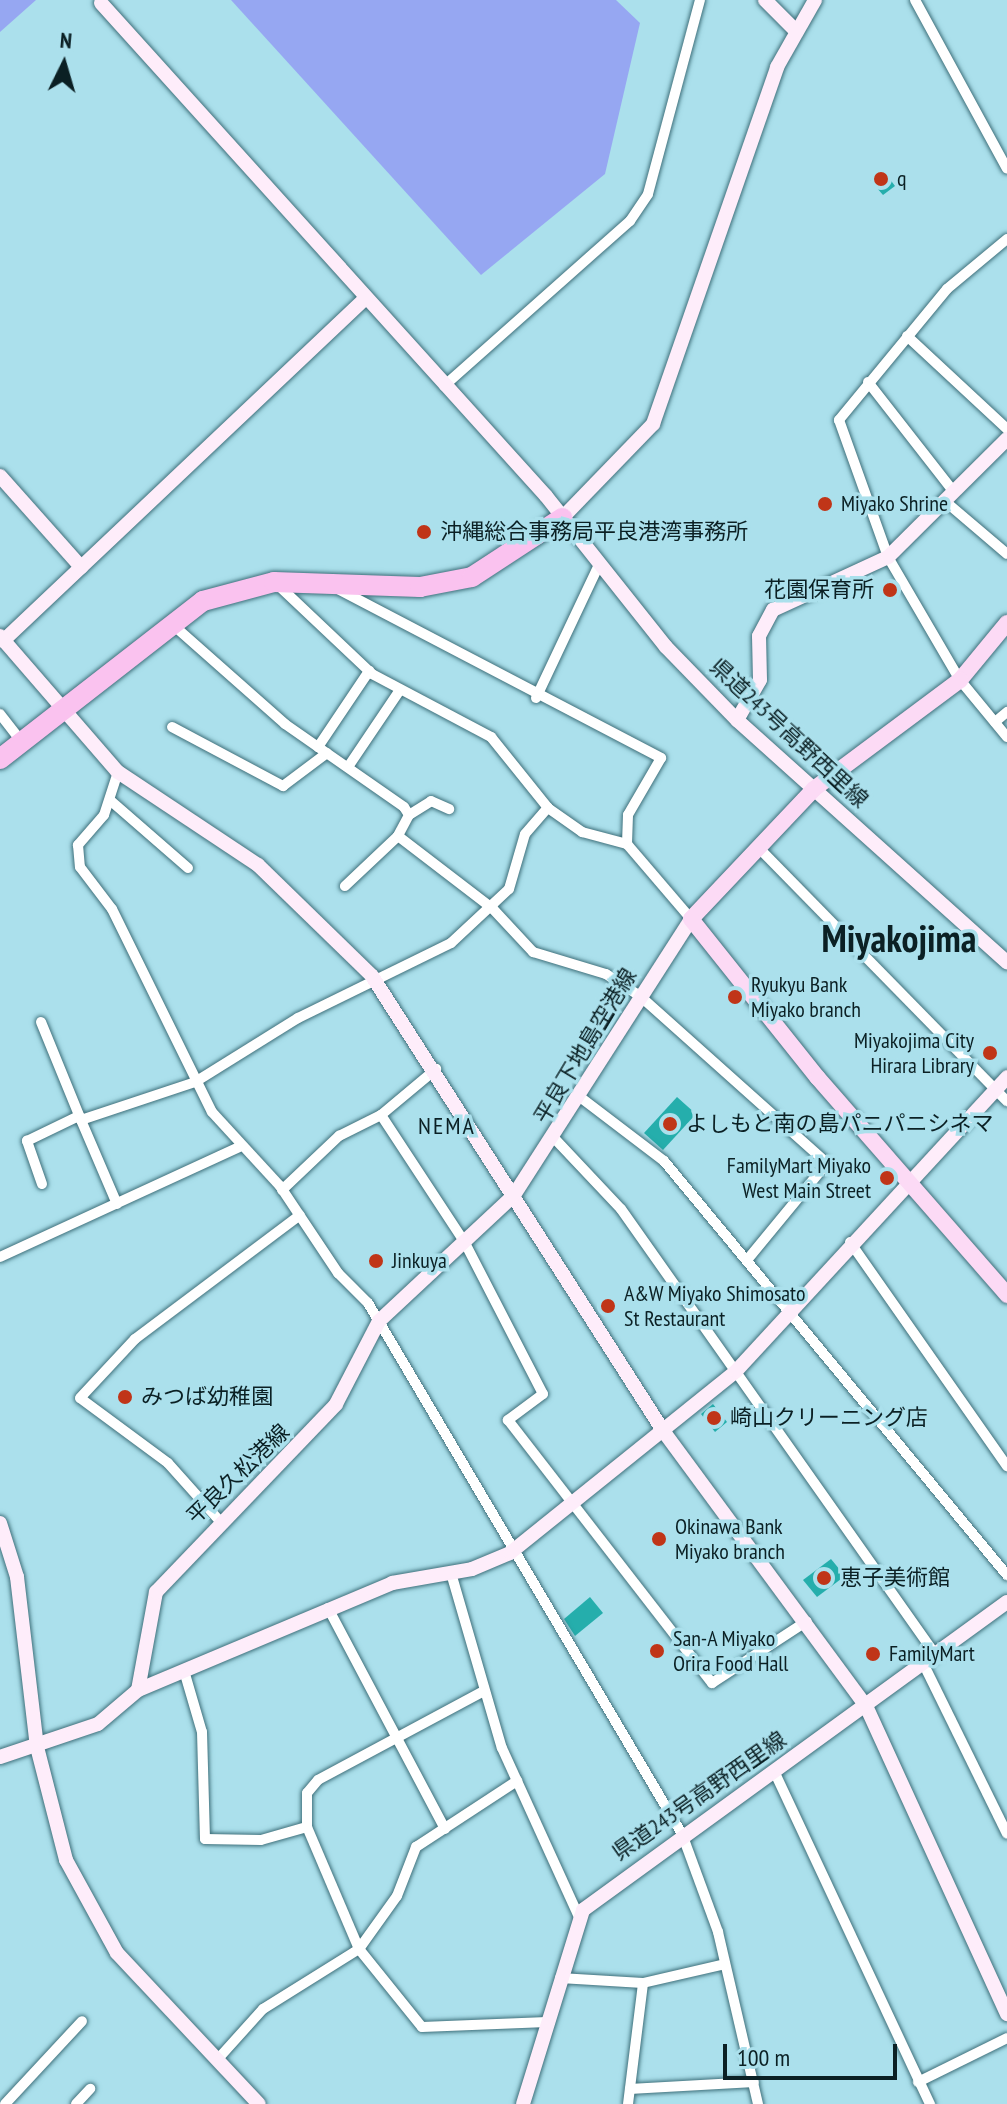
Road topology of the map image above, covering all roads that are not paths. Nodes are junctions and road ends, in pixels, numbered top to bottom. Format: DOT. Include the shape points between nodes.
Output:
graph roads {
  1 [pos="700,0"];
  2 [pos="765,0"];
  3 [pos="815,0"];
  4 [pos="915,0"];
  5 [pos="101,3"];
  6 [pos="794,29"];
  7 [pos="1007,169"];
  8 [pos="1007,239"];
  9 [pos="364,300"];
  10 [pos="907,336"];
  11 [pos="868,382"];
  12 [pos="444,386"];
  13 [pos="1007,429"];
  14 [pos="1007,439"];
  15 [pos="0,476"];
  16 [pos="950,497"];
  17 [pos="562,518"];
  18 [pos="1007,554"];
  19 [pos="888,557"];
  20 [pos="599,565"];
  21 [pos="81,567"];
  22 [pos="274,582"];
  23 [pos="329,585"];
  24 [pos="171,622"];
  25 [pos="1007,623"];
  26 [pos="1,638"];
  27 [pos="369,671"];
  28 [pos="960,680"];
  29 [pos="400,690"];
  30 [pos="536,698"];
  31 [pos="59,710"];
  32 [pos="1007,712"];
  33 [pos="0,714"];
  34 [pos="737,720"];
  35 [pos="995,722"];
  36 [pos="172,727"];
  37 [pos="1007,737"];
  38 [pos="22,742"];
  39 [pos="323,750"];
  40 [pos="0,759"];
  41 [pos="348,767"];
  42 [pos="118,772"];
  43 [pos="814,789"];
  44 [pos="111,801"];
  45 [pos="548,808"];
  46 [pos="449,809"];
  47 [pos="409,815"];
  48 [pos="398,836"];
  49 [pos="627,844"];
  50 [pos="758,847"];
  51 [pos="188,868"];
  52 [pos="345,886"];
  53 [pos="493,909"];
  54 [pos="691,919"];
  55 [pos="1007,962"];
  56 [pos="375,979"];
  57 [pos="640,996"];
  58 [pos="41,1022"];
  59 [pos="436,1069"];
  60 [pos="1007,1077"];
  61 [pos="195,1082"];
  62 [pos="993,1087"];
  63 [pos="580,1097"];
  64 [pos="1007,1101"];
  65 [pos="381,1115"];
  66 [pos="80,1118"];
  67 [pos="555,1139"];
  68 [pos="239,1147"];
  69 [pos="905,1181"];
  70 [pos="42,1184"];
  71 [pos="282,1190"];
  72 [pos="514,1195"];
  73 [pos="117,1204"];
  74 [pos="300,1215"];
  75 [pos="849,1242"];
  76 [pos="465,1243"];
  77 [pos="0,1257"];
  78 [pos="747,1260"];
  79 [pos="1007,1295"];
  80 [pos="785,1309"];
  81 [pos="379,1321"];
  82 [pos="736,1371"];
  83 [pos="664,1432"];
  84 [pos="1007,1466"];
  85 [pos="572,1502"];
  86 [pos="218,1519"];
  87 [pos="0,1523"];
  88 [pos="510,1553"];
  89 [pos="451,1573"];
  90 [pos="1007,1575"];
  91 [pos="1007,1602"];
  92 [pos="328,1608"];
  93 [pos="807,1621"];
  94 [pos="935,1654"];
  95 [pos="924,1665"];
  96 [pos="185,1674"];
  97 [pos="138,1690"];
  98 [pos="482,1692"];
  99 [pos="866,1706"];
  100 [pos="395,1739"];
  101 [pos="37,1747"];
  102 [pos="0,1757"];
  103 [pos="774,1771"];
  104 [pos="517,1781"];
  105 [pos="307,1827"];
  106 [pos="445,1829"];
  107 [pos="682,1834"];
  108 [pos="1007,1834"];
  109 [pos="580,1919"];
  110 [pos="359,1949"];
  111 [pos="725,1964"];
  112 [pos="560,1978"];
  113 [pos="643,1983"];
  114 [pos="1007,2014"];
  115 [pos="82,2021"];
  116 [pos="547,2022"];
  117 [pos="1007,2038"];
  118 [pos="217,2060"];
  119 [pos="754,2082"];
  120 [pos="918,2082"];
  121 [pos="90,2089"];
  122 [pos="630,2089"];
  123 [pos="5,2104"];
  124 [pos="76,2104"];
  125 [pos="259,2104"];
  126 [pos="523,2104"];
  127 [pos="628,2104"];
  128 [pos="758,2104"];
  129 [pos="930,2104"];
  1 -- 12 [label="street" via="648,194 630,221"];
  2 -- 6 [label="street"];
  3 -- 6 [label="street"];
  4 -- 7 [label="street"];
  5 -- 9 [label="street, 県道243号高野西里線"];
  6 -- 17 [label="street" via="653,424"];
  8 -- 10 [label="street" via="967,268"];
  9 -- 12 [label="street, 県道243号高野西里線"];
  9 -- 21 [label="street"];
  10 -- 11 [label="street"];
  10 -- 13 [label="street"];
  11 -- 16 [label="street"];
  11 -- 19 [label="street" via="839,420 839,433"];
  12 -- 17 [label="street, 県道243号高野西里線"];
  14 -- 16 [label="street"];
  15 -- 21 [label="street"];
  16 -- 18 [label="street"];
  16 -- 19 [label="street"];
  17 -- 20 [label="street, 県道243号高野西里線"];
  17 -- 23 [label="highway" via="472,577 420,587"];
  19 -- 28 [label="street"];
  19 -- 34 [label="street" via="773,610 759,636 760,680"];
  20 -- 30 [label="street"];
  20 -- 34 [label="street, 県道243号高野西里線"];
  21 -- 26 [label="street"];
  22 -- 23 [label="highway"];
  22 -- 24 [label="highway" via="228,591"];
  22 -- 27 [label="street"];
  23 -- 30 [label="street"];
  24 -- 31 [label="highway"];
  24 -- 39 [label="street"];
  25 -- 28 [label="main road"];
  26 -- 31 [label="street"];
  27 -- 29 [label="street"];
  27 -- 39 [label="street"];
  28 -- 35 [label="street"];
  28 -- 43 [label="main road"];
  29 -- 41 [label="street"];
  29 -- 45 [label="street" via="491,737"];
  30 -- 49 [label="street" via="661,758 628,815"];
  31 -- 38 [label="highway"];
  31 -- 42 [label="street"];
  32 -- 35 [label="street"];
  33 -- 38 [label="street"];
  34 -- 43 [label="street, 県道243号高野西里線"];
  35 -- 37 [label="street"];
  36 -- 39 [label="street" via="283,786"];
  38 -- 40 [label="highway"];
  39 -- 41 [label="street"];
  41 -- 47 [label="street"];
  42 -- 44 [label="street"];
  42 -- 56 [label="street" via="258,865"];
  43 -- 50 [label="main road"];
  43 -- 55 [label="street, 県道243号高野西里線"];
  44 -- 51 [label="street"];
  44 -- 61 [label="street" via="77,857 123,930"];
  45 -- 49 [label="street" via="582,832"];
  45 -- 53 [label="street" via="525,834 523,859"];
  46 -- 47 [label="street" via="431,801"];
  47 -- 48 [label="street"];
  48 -- 52 [label="street"];
  48 -- 53 [label="street"];
  49 -- 54 [label="street"];
  50 -- 54 [label="main road"];
  50 -- 62 [label="street"];
  53 -- 56 [label="street" via="451,943"];
  53 -- 57 [label="street" via="533,952 606,974"];
  54 -- 57 [label="street, 平良下地島空港線"];
  54 -- 69 [label="main road"];
  56 -- 59 [label="street"];
  56 -- 61 [label="street"];
  57 -- 63 [label="street, 平良下地島空港線"];
  57 -- 78 [label="street" via="827,1163"];
  58 -- 66 [label="street"];
  59 -- 65 [label="street"];
  59 -- 72 [label="street"];
  60 -- 62 [label="street"];
  61 -- 66 [label="street"];
  61 -- 68 [label="street"];
  62 -- 64 [label="street"];
  62 -- 69 [label="street"];
  63 -- 67 [label="street, 平良下地島空港線"];
  63 -- 78 [label="street" via="642,1139"];
  65 -- 71 [label="street" via="339,1136"];
  65 -- 76 [label="street"];
  66 -- 70 [label="street" via="27,1141"];
  66 -- 73 [label="street"];
  67 -- 72 [label="street, 平良下地島空港線"];
  67 -- 82 [label="street" via="621,1209"];
  68 -- 71 [label="street"];
  68 -- 73 [label="street"];
  69 -- 75 [label="street"];
  69 -- 79 [label="main road"];
  71 -- 74 [label="street"];
  72 -- 76 [label="street, 平良久松港線"];
  72 -- 83 [label="street"];
  73 -- 77 [label="street"];
  74 -- 81 [label="street"];
  74 -- 86 [label="street" via="135,1339 80,1398 168,1463"];
  75 -- 80 [label="street"];
  75 -- 84 [label="street"];
  76 -- 81 [label="street, 平良久松港線"];
  76 -- 85 [label="street" via="543,1394 508,1420"];
  78 -- 80 [label="street"];
  80 -- 82 [label="street"];
  80 -- 90 [label="street"];
  81 -- 86 [label="street, 平良久松港線" via="336,1404"];
  81 -- 88 [label="street"];
  82 -- 83 [label="street"];
  82 -- 94 [label="street"];
  83 -- 85 [label="street"];
  83 -- 93 [label="street"];
  85 -- 88 [label="street"];
  85 -- 93 [label="street" via="712,1683"];
  86 -- 97 [label="street, 平良久松港線" via="156,1592"];
  87 -- 101 [label="street" via="17,1577"];
  88 -- 89 [label="street"];
  88 -- 107 [label="street"];
  89 -- 92 [label="street" via="392,1583"];
  89 -- 98 [label="street"];
  91 -- 94 [label="street, 県道243号高野西里線"];
  92 -- 96 [label="street"];
  92 -- 100 [label="street"];
  93 -- 99 [label="street"];
  94 -- 95 [label="street, 県道243号高野西里線"];
  95 -- 99 [label="street, 県道243号高野西里線"];
  95 -- 108 [label="street"];
  96 -- 97 [label="street"];
  96 -- 105 [label="street" via="202,1732 205,1839 261,1840"];
  97 -- 101 [label="street" via="98,1724"];
  98 -- 100 [label="street"];
  98 -- 104 [label="street"];
  99 -- 103 [label="street, 県道243号高野西里線"];
  99 -- 114 [label="street"];
  100 -- 105 [label="street" via="311,1785"];
  100 -- 106 [label="street"];
  101 -- 102 [label="street"];
  101 -- 118 [label="street" via="66,1860 90,1913 148,1990"];
  103 -- 107 [label="street, 県道243号高野西里線"];
  103 -- 120 [label="street"];
  104 -- 106 [label="street"];
  104 -- 109 [label="street"];
  105 -- 110 [label="street"];
  106 -- 110 [label="street" via="416,1847 397,1896"];
  107 -- 109 [label="street, 県道243号高野西里線" via="606,1888"];
  107 -- 111 [label="street"];
  109 -- 112 [label="street, 県道243号高野西里線"];
  110 -- 116 [label="street" via="422,2027"];
  110 -- 118 [label="street" via="263,2009"];
  111 -- 113 [label="street"];
  111 -- 119 [label="street"];
  112 -- 113 [label="street"];
  112 -- 116 [label="street, 県道243号高野西里線"];
  113 -- 122 [label="street"];
  115 -- 123 [label="street"];
  116 -- 126 [label="street, 県道243号高野西里線"];
  117 -- 120 [label="street"];
  118 -- 125 [label="street"];
  119 -- 122 [label="street"];
  119 -- 128 [label="street"];
  120 -- 129 [label="street"];
  121 -- 124 [label="street"];
  122 -- 127 [label="street"];
}
